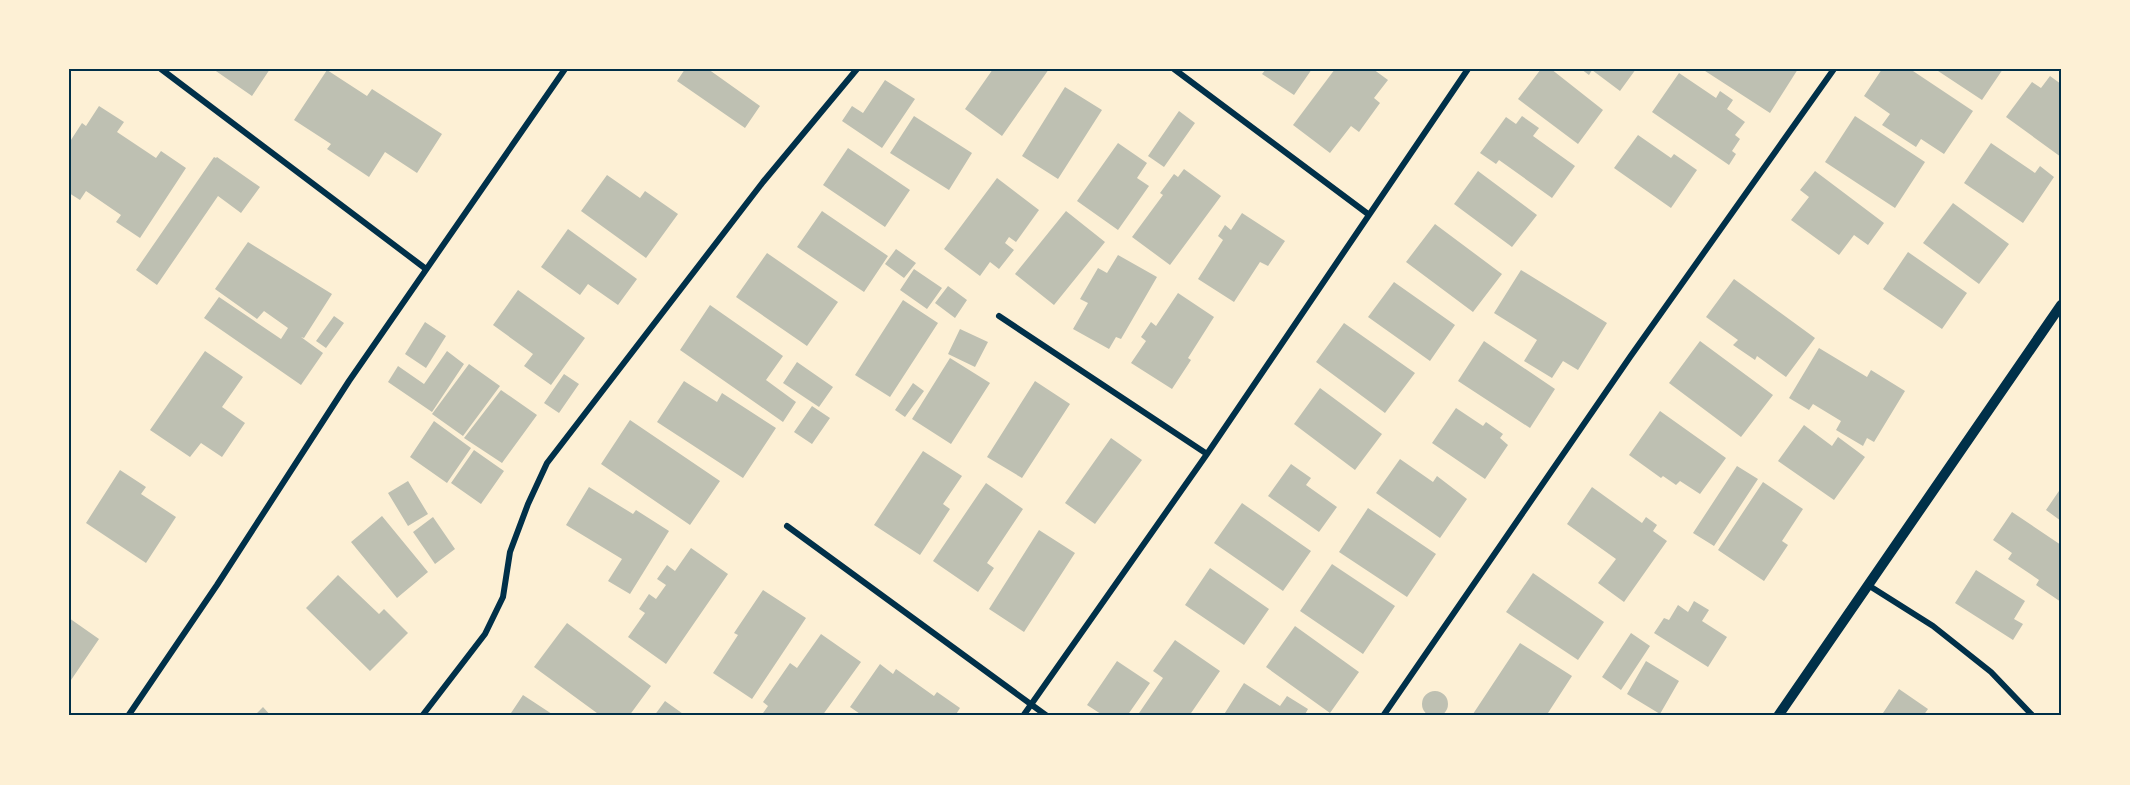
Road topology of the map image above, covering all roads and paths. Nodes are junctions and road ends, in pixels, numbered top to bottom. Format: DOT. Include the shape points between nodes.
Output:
graph roads {
  1 [pos="161,69"];
  2 [pos="566,69"];
  3 [pos="857,69"];
  4 [pos="1174,69"];
  5 [pos="1468,69"];
  6 [pos="1834,69"];
  7 [pos="1368,214"];
  8 [pos="426,269"];
  9 [pos="2061,305"];
  10 [pos="999,316"];
  11 [pos="1207,454"];
  12 [pos="787,526"];
  13 [pos="1868,585"];
  14 [pos="1031,704"];
  15 [pos="128,716"];
  16 [pos="422,716"];
  17 [pos="1023,716"];
  18 [pos="1047,716"];
  19 [pos="1383,716"];
  20 [pos="1778,716"];
  21 [pos="2033,716"];
  1 -- 8 [label="street"];
  2 -- 8 [label="street"];
  3 -- 16 [label="street" via="763,182 547,464 510,552 503,597 485,634"];
  4 -- 7 [label="street"];
  5 -- 7 [label="street"];
  6 -- 19 [label="street"];
  7 -- 11 [label="street"];
  8 -- 15 [label="street"];
  9 -- 13 [label="street"];
  10 -- 11 [label="street"];
  11 -- 14 [label="street"];
  12 -- 14 [label="street"];
  13 -- 20 [label="street"];
  13 -- 21 [label="street" via="1933,626 1991,672"];
  14 -- 17 [label="street"];
  14 -- 18 [label="street"];
}
